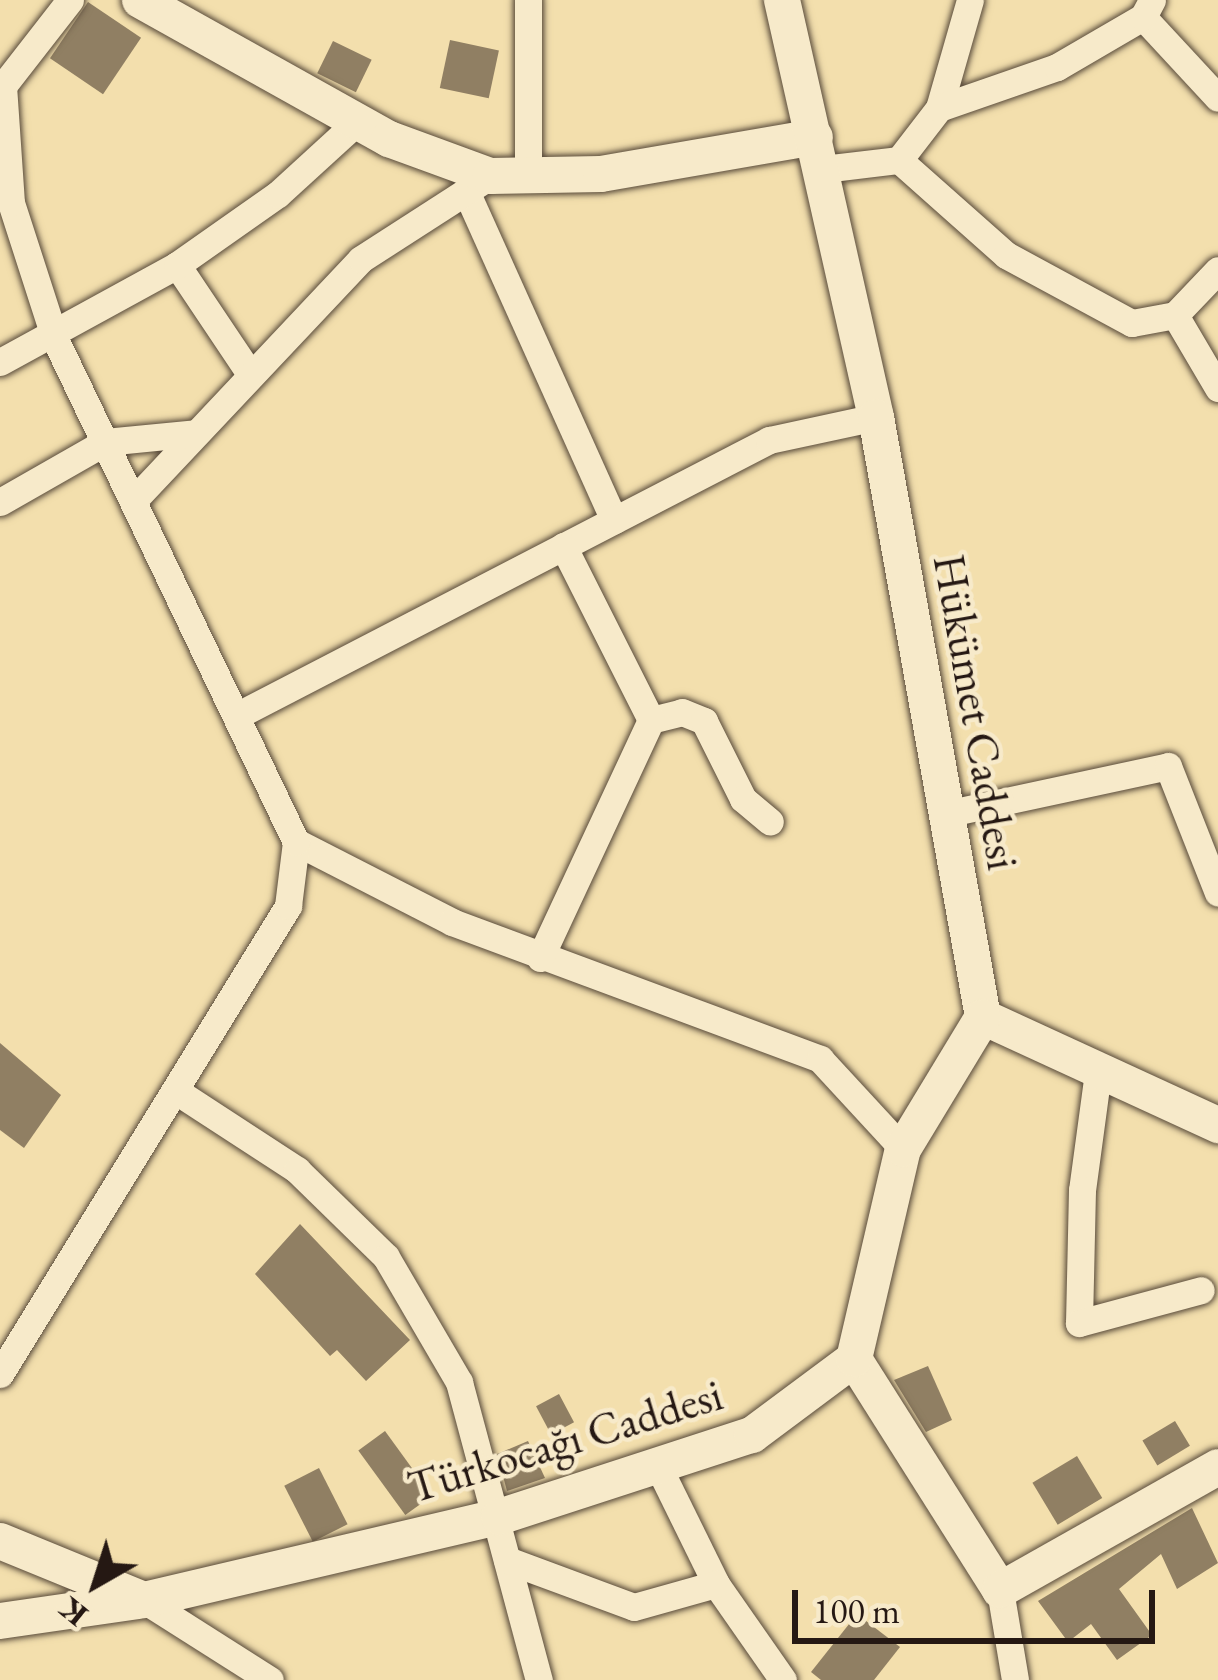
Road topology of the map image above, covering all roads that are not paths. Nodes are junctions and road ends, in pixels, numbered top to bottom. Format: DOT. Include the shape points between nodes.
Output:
graph roads {
  1 [pos="70,0"];
  2 [pos="140,0"];
  3 [pos="528,0"];
  4 [pos="782,0"];
  5 [pos="970,0"];
  6 [pos="1148,9"];
  7 [pos="2,87"];
  8 [pos="1218,98"];
  9 [pos="938,108"];
  10 [pos="358,121"];
  11 [pos="819,153"];
  12 [pos="899,160"];
  13 [pos="528,175"];
  14 [pos="478,184"];
  15 [pos="177,265"];
  16 [pos="1218,270"];
  17 [pos="1175,315"];
  18 [pos="55,339"];
  19 [pos="0,362"];
  20 [pos="250,374"];
  21 [pos="1218,388"];
  22 [pos="876,418"];
  23 [pos="196,433"];
  24 [pos="105,442"];
  25 [pos="134,501"];
  26 [pos="0,502"];
  27 [pos="614,520"];
  28 [pos="563,546"];
  29 [pos="240,714"];
  30 [pos="651,720"];
  31 [pos="945,814"];
  32 [pos="770,822"];
  33 [pos="296,842"];
  34 [pos="1218,892"];
  35 [pos="540,958"];
  36 [pos="983,1017"];
  37 [pos="1098,1072"];
  38 [pos="176,1091"];
  39 [pos="1218,1125"];
  40 [pos="903,1149"];
  41 [pos="1201,1289"];
  42 [pos="854,1359"];
  43 [pos="0,1374"];
  44 [pos="1218,1467"];
  45 [pos="661,1472"];
  46 [pos="499,1517"];
  47 [pos="0,1541"];
  48 [pos="507,1560"];
  49 [pos="716,1584"];
  50 [pos="1000,1590"];
  51 [pos="144,1600"];
  52 [pos="0,1621"];
  53 [pos="233,1670"];
  54 [pos="1003,1674"];
  55 [pos="270,1680"];
  56 [pos="539,1680"];
  57 [pos="783,1680"];
  1 -- 7 [label="street"];
  2 -- 10 [label="street"];
  3 -- 13 [label="street"];
  4 -- 11 [label="street, Hükümet Caddesi"];
  5 -- 9 [label="street"];
  6 -- 8 [label="street"];
  6 -- 9 [label="street" via="1057,67"];
  7 -- 18 [label="street" via="11,203"];
  9 -- 12 [label="street"];
  10 -- 14 [label="street"];
  10 -- 15 [label="street" via="278,194"];
  11 -- 12 [label="street"];
  11 -- 13 [label="street"];
  11 -- 22 [label="street, Hükümet Caddesi"];
  12 -- 17 [label="street" via="1006,255 1132,323"];
  13 -- 14 [label="street"];
  14 -- 20 [label="street" via="361,260"];
  14 -- 27 [label="street"];
  15 -- 18 [label="street"];
  15 -- 20 [label="street"];
  16 -- 17 [label="street"];
  17 -- 21 [label="street"];
  18 -- 19 [label="street"];
  18 -- 24 [label="street"];
  20 -- 23 [label="street"];
  22 -- 27 [label="street" via="769,440"];
  22 -- 31 [label="street, Hükümet Caddesi"];
  23 -- 24 [label="street"];
  23 -- 25 [label="street"];
  24 -- 25 [label="street"];
  24 -- 26 [label="street"];
  25 -- 29 [label="street"];
  27 -- 28 [label="street"];
  28 -- 29 [label="street"];
  28 -- 30 [label="street"];
  29 -- 33 [label="street"];
  30 -- 32 [label="street" via="682,712 704,721 743,799"];
  30 -- 35 [label="street"];
  31 -- 34 [label="street" via="1168,766"];
  31 -- 36 [label="street, Hükümet Caddesi"];
  33 -- 35 [label="street"];
  33 -- 38 [label="street" via="288,905"];
  35 -- 40 [label="street" via="820,1059"];
  36 -- 37 [label="street"];
  36 -- 40 [label="street"];
  37 -- 39 [label="street"];
  37 -- 41 [label="street" via="1079,1222 1079,1323"];
  38 -- 43 [label="street"];
  38 -- 46 [label="street" via="298,1170 386,1257 460,1382"];
  40 -- 42 [label="street"];
  42 -- 45 [label="street, Türkocağı Caddesi" via="752,1435"];
  42 -- 50 [label="street"];
  44 -- 50 [label="street"];
  45 -- 46 [label="street, Türkocağı Caddesi"];
  45 -- 49 [label="street"];
  46 -- 48 [label="street"];
  46 -- 51 [label="street, Türkocağı Caddesi"];
  47 -- 51 [label="street"];
  48 -- 49 [label="street" via="634,1607"];
  48 -- 56 [label="street"];
  49 -- 57 [label="street"];
  50 -- 54 [label="street"];
  51 -- 52 [label="street, Türkocağı Caddesi"];
  51 -- 53 [label="street"];
  53 -- 55 [label="street"];
}
